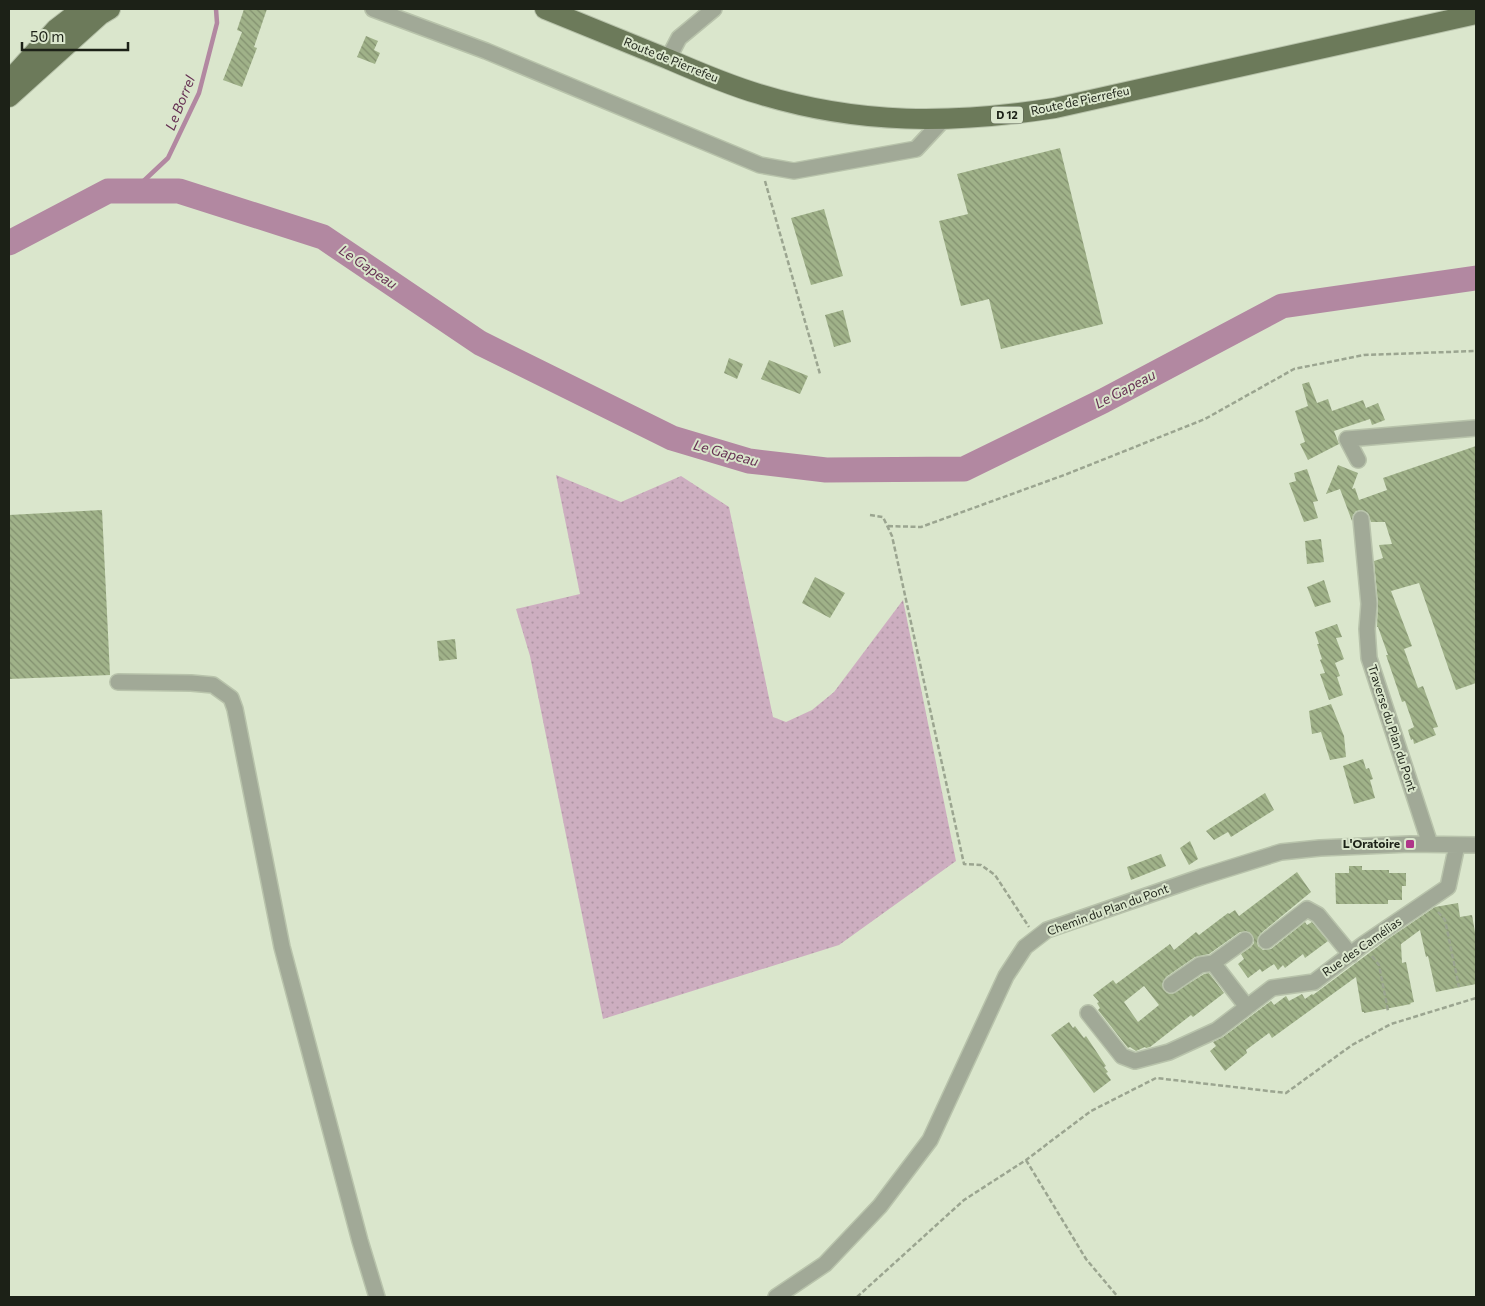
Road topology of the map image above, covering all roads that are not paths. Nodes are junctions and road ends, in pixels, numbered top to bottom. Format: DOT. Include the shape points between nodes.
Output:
graph roads {
  1 [pos="82,9"];
  2 [pos="110,9"];
  3 [pos="373,9"];
  4 [pos="546,9"];
  5 [pos="714,9"];
  6 [pos="1476,14"];
  7 [pos="668,59"];
  8 [pos="9,81"];
  9 [pos="9,97"];
  10 [pos="943,120"];
  11 [pos="1476,428"];
  12 [pos="1358,460"];
  13 [pos="1361,519"];
  14 [pos="118,682"];
  15 [pos="1430,844"];
  16 [pos="1457,844"];
  17 [pos="1476,845"];
  18 [pos="1245,940"];
  19 [pos="1266,941"];
  20 [pos="1351,955"];
  21 [pos="1213,963"];
  22 [pos="1171,985"];
  23 [pos="1247,1007"];
  24 [pos="1088,1013"];
  25 [pos="377,1297"];
  26 [pos="776,1297"];
  1 -- 8 [label="main road" via="56,29"];
  2 -- 9 [label="main road"];
  3 -- 10 [label="street" via="486,51 760,165 794,171 916,148"];
  4 -- 7 [label="main road, Route de Pierrefeu / D 12"];
  5 -- 7 [label="street" via="679,38"];
  6 -- 10 [label="main road, Route de Pierrefeu / D 12" via="1055,108"];
  7 -- 10 [label="main road, Route de Pierrefeu / D 12" via="759,94 809,106 892,119"];
  11 -- 12 [label="street" via="1347,439"];
  13 -- 15 [label="street, Traverse du Plan du Pont" via="1369,604 1369,658"];
  14 -- 25 [label="street" via="191,683 212,686 231,698 282,947"];
  15 -- 16 [label="street, Chemin du Plan du Pont"];
  15 -- 26 [label="street, Chemin du Plan du Pont" via="1281,852 1201,876 1047,930 1025,947 1006,976 930,1140 880,1206 825,1264"];
  16 -- 17 [label="street, Chemin du Plan du Pont"];
  16 -- 20 [label="street, Rue des Camélias" via="1448,887"];
  18 -- 21 [label="street"];
  19 -- 20 [label="street" via="1307,910 1318,915"];
  20 -- 23 [label="street, Rue des Camélias" via="1314,982 1272,988"];
  21 -- 22 [label="street" via="1200,966"];
  21 -- 23 [label="street"];
  23 -- 24 [label="street, Rue des Camélias" via="1217,1030 1169,1052 1135,1061 1122,1056"];
}
